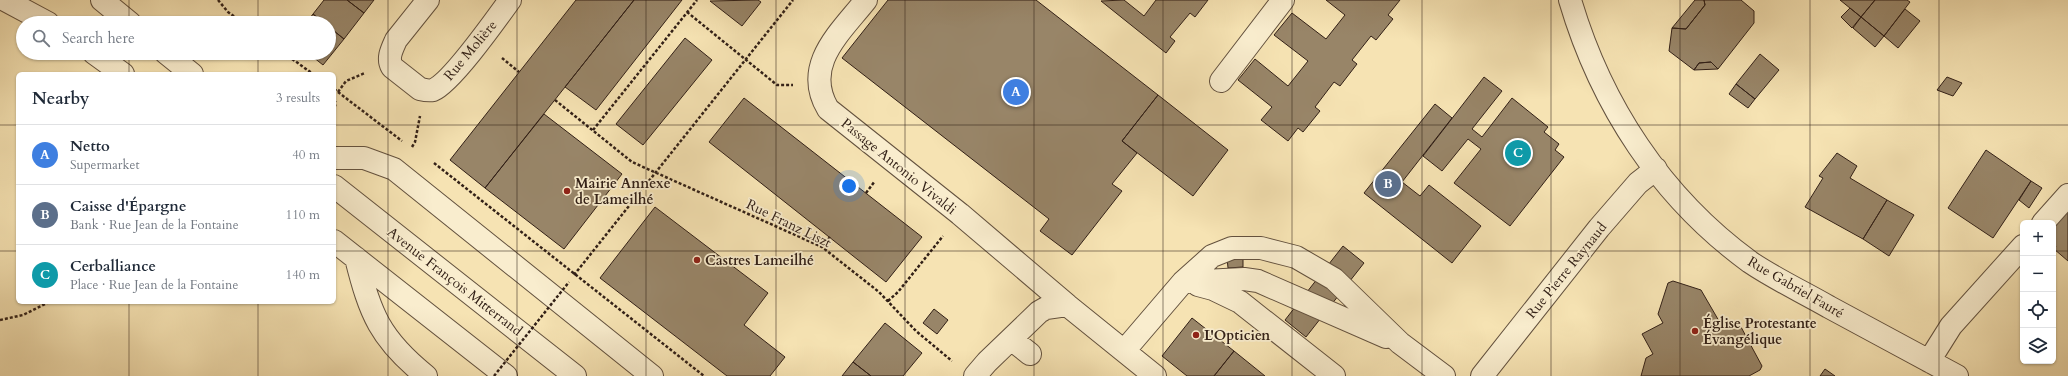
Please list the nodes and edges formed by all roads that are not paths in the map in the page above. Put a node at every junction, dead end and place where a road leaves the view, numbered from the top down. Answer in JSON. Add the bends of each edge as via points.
{"nodes":[{"id":1,"x":5,"y":0,"type":"edge"},
{"id":2,"x":102,"y":0,"type":"edge"},
{"id":3,"x":428,"y":0,"type":"edge"},
{"id":4,"x":510,"y":0,"type":"edge"},
{"id":5,"x":866,"y":0,"type":"edge"},
{"id":6,"x":1283,"y":0,"type":"edge"},
{"id":7,"x":1570,"y":0,"type":"edge"},
{"id":8,"x":35,"y":16,"type":"edge"},
{"id":9,"x":121,"y":16,"type":"edge"},
{"id":10,"x":104,"y":60,"type":"edge"},
{"id":11,"x":175,"y":60,"type":"edge"},
{"id":12,"x":120,"y":72,"type":"edge"},
{"id":13,"x":190,"y":72,"type":"edge"},
{"id":14,"x":1221,"y":81,"type":"dead end"},
{"id":15,"x":336,"y":158,"type":"edge"},
{"id":16,"x":1656,"y":169,"type":"junction"},
{"id":17,"x":336,"y":188,"type":"edge"},
{"id":18,"x":2068,"y":195,"type":"edge"},
{"id":19,"x":2046,"y":220,"type":"edge"},
{"id":20,"x":336,"y":243,"type":"edge"},
{"id":21,"x":2020,"y":249,"type":"edge"},
{"id":22,"x":356,"y":258,"type":"junction"},
{"id":23,"x":1184,"y":282,"type":"junction"},
{"id":24,"x":1067,"y":305,"type":"junction"},
{"id":25,"x":1011,"y":339,"type":"junction"},
{"id":26,"x":1400,"y":343,"type":"junction"},
{"id":27,"x":1124,"y":351,"type":"junction"},
{"id":28,"x":1030,"y":354,"type":"dead end"},
{"id":29,"x":1929,"y":361,"type":"junction"},
{"id":30,"x":426,"y":376,"type":"edge"},
{"id":31,"x":506,"y":376,"type":"edge"},
{"id":32,"x":575,"y":376,"type":"edge"},
{"id":33,"x":652,"y":376,"type":"edge"},
{"id":34,"x":975,"y":376,"type":"edge"},
{"id":35,"x":1155,"y":376,"type":"edge"},
{"id":36,"x":1334,"y":376,"type":"edge"},
{"id":37,"x":1444,"y":376,"type":"edge"},
{"id":38,"x":1482,"y":376,"type":"edge"},
{"id":39,"x":1957,"y":376,"type":"edge"}],
"edges":[{"from":1,"to":8,"type":"street"},
{"from":2,"to":9,"type":"street"},
{"from":3,"to":4,"type":"street","name":"Rue Molière","via":[[396,40],[389,62],[420,89],[425,90],[432,90],[447,79]]},
{"from":5,"to":24,"type":"street","name":"Passage Antonio Vivaldi","via":[[829,47],[819,71],[821,98],[828,109],[960,214]]},
{"from":6,"to":14,"type":"street"},
{"from":7,"to":16,"type":"street","name":"Rue Gabriel Fauré","via":[[1590,60],[1607,95],[1626,129]]},
{"from":10,"to":12,"type":"street"},
{"from":11,"to":13,"type":"street"},
{"from":15,"to":33,"type":"street","via":[[364,158],[394,169]]},
{"from":16,"to":29,"type":"street","name":"Rue Gabriel Fauré","via":[[1705,225],[1752,262],[1776,278]]},
{"from":16,"to":38,"type":"street","name":"Rue Pierre Raynaud","via":[[1638,183],[1599,228]]},
{"from":17,"to":32,"type":"street","name":"Avenue François Mitterrand"},
{"from":18,"to":19,"type":"street"},
{"from":20,"to":22,"type":"street"},
{"from":21,"to":29,"type":"street","via":[[1951,326]]},
{"from":22,"to":30,"type":"street","via":[[373,316],[404,358]]},
{"from":22,"to":31,"type":"street"},
{"from":23,"to":26,"type":"street","via":[[1244,279],[1258,281]]},
{"from":23,"to":26,"type":"street","via":[[1212,256],[1232,248],[1261,248],[1296,257],[1334,279]]},
{"from":23,"to":27,"type":"street"},
{"from":23,"to":36,"type":"street","via":[[1213,289],[1240,302]]},
{"from":24,"to":25,"type":"street","via":[[1046,308],[1039,312]]},
{"from":24,"to":27,"type":"street","name":"Passage Antonio Vivaldi"},
{"from":25,"to":28,"type":"street"},
{"from":25,"to":34,"type":"street"},
{"from":26,"to":37,"type":"street"},
{"from":27,"to":35,"type":"street","name":"Passage Antonio Vivaldi"},
{"from":29,"to":39,"type":"street","name":"Rue Gabriel Fauré"}]}
